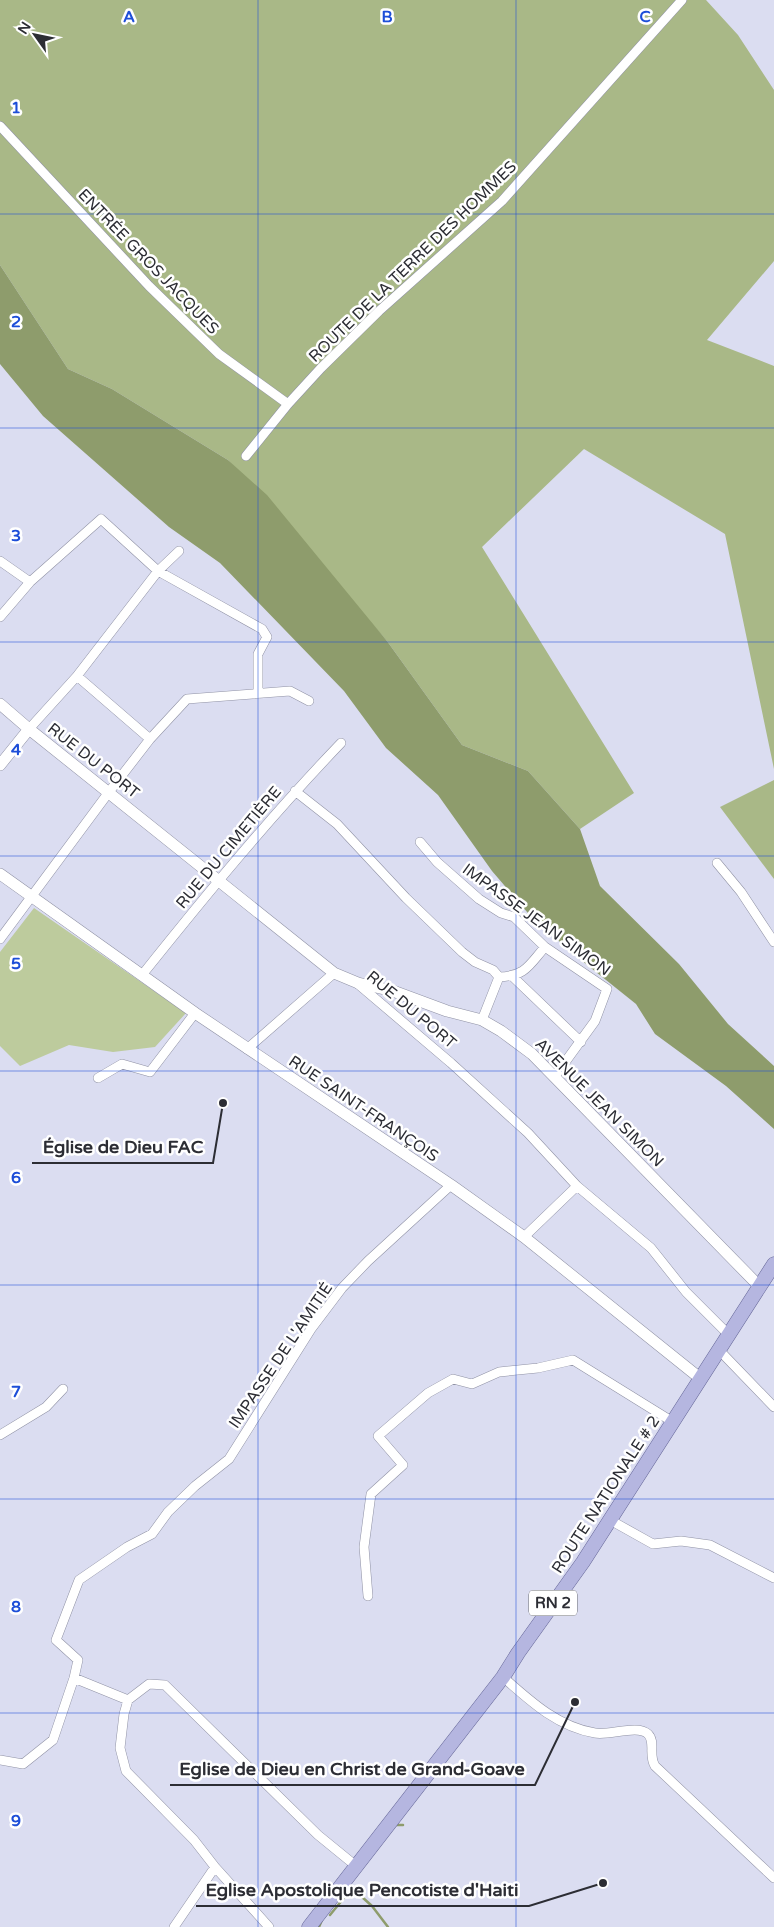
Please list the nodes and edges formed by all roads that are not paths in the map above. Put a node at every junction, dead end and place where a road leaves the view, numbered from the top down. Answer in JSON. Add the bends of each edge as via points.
{"nodes":[{"id":1,"x":682,"y":0,"type":"edge"},
{"id":2,"x":0,"y":126,"type":"edge"},
{"id":3,"x":288,"y":404,"type":"junction"},
{"id":4,"x":246,"y":456,"type":"dead end"},
{"id":5,"x":179,"y":550,"type":"dead end"},
{"id":6,"x":0,"y":561,"type":"edge"},
{"id":7,"x":158,"y":571,"type":"junction"},
{"id":8,"x":30,"y":582,"type":"junction"},
{"id":9,"x":0,"y":617,"type":"edge"},
{"id":10,"x":77,"y":676,"type":"junction"},
{"id":11,"x":258,"y":694,"type":"junction"},
{"id":12,"x":309,"y":701,"type":"dead end"},
{"id":13,"x":0,"y":704,"type":"edge"},
{"id":14,"x":29,"y":729,"type":"junction"},
{"id":15,"x":150,"y":739,"type":"junction"},
{"id":16,"x":341,"y":742,"type":"dead end"},
{"id":17,"x":0,"y":765,"type":"edge"},
{"id":18,"x":295,"y":791,"type":"junction"},
{"id":19,"x":109,"y":792,"type":"junction"},
{"id":20,"x":420,"y":842,"type":"dead end"},
{"id":21,"x":717,"y":863,"type":"dead end"},
{"id":22,"x":0,"y":874,"type":"edge"},
{"id":23,"x":219,"y":880,"type":"junction"},
{"id":24,"x":30,"y":896,"type":"junction"},
{"id":25,"x":0,"y":940,"type":"edge"},
{"id":26,"x":774,"y":942,"type":"edge"},
{"id":27,"x":545,"y":947,"type":"junction"},
{"id":28,"x":334,"y":973,"type":"junction"},
{"id":29,"x":142,"y":975,"type":"junction"},
{"id":30,"x":512,"y":976,"type":"junction"},
{"id":31,"x":499,"y":977,"type":"junction"},
{"id":32,"x":358,"y":983,"type":"junction"},
{"id":33,"x":195,"y":1013,"type":"junction"},
{"id":34,"x":482,"y":1020,"type":"junction"},
{"id":35,"x":581,"y":1042,"type":"junction"},
{"id":36,"x":247,"y":1049,"type":"junction"},
{"id":37,"x":555,"y":1076,"type":"junction"},
{"id":38,"x":98,"y":1078,"type":"dead end"},
{"id":39,"x":451,"y":1185,"type":"junction"},
{"id":40,"x":577,"y":1186,"type":"junction"},
{"id":41,"x":524,"y":1238,"type":"junction"},
{"id":42,"x":774,"y":1264,"type":"edge"},
{"id":43,"x":759,"y":1286,"type":"junction"},
{"id":44,"x":729,"y":1335,"type":"junction"},
{"id":45,"x":719,"y":1350,"type":"junction"},
{"id":46,"x":701,"y":1379,"type":"junction"},
{"id":47,"x":63,"y":1388,"type":"dead end"},
{"id":48,"x":774,"y":1407,"type":"edge"},
{"id":49,"x":673,"y":1422,"type":"junction"},
{"id":50,"x":0,"y":1434,"type":"edge"},
{"id":51,"x":610,"y":1520,"type":"junction"},
{"id":52,"x":774,"y":1578,"type":"edge"},
{"id":53,"x":368,"y":1596,"type":"dead end"},
{"id":54,"x":74,"y":1678,"type":"junction"},
{"id":55,"x":503,"y":1678,"type":"junction"},
{"id":56,"x":128,"y":1700,"type":"junction"},
{"id":57,"x":0,"y":1760,"type":"edge"},
{"id":58,"x":356,"y":1866,"type":"junction"},
{"id":59,"x":215,"y":1867,"type":"junction"},
{"id":60,"x":774,"y":1878,"type":"edge"},
{"id":61,"x":174,"y":1927,"type":"edge"},
{"id":62,"x":269,"y":1927,"type":"edge"},
{"id":63,"x":310,"y":1927,"type":"edge"}],
"edges":[{"from":1,"to":3,"type":"street","name":"ROUTE DE LA TERRE DES HOMMES","via":[[502,201],[379,311]]},
{"from":2,"to":3,"type":"street","name":"ENTRÉE GROS JACQUES","via":[[156,293],[219,354]]},
{"from":3,"to":4,"type":"street","name":"ROUTE DE LA TERRE DES HOMMES"},
{"from":5,"to":7,"type":"street"},
{"from":6,"to":8,"type":"street"},
{"from":7,"to":8,"type":"street","via":[[101,519]]},
{"from":7,"to":10,"type":"street"},
{"from":7,"to":11,"type":"street","via":[[262,630],[267,636],[258,654]]},
{"from":8,"to":9,"type":"street"},
{"from":10,"to":14,"type":"street"},
{"from":10,"to":15,"type":"street"},
{"from":11,"to":12,"type":"street","via":[[290,692]]},
{"from":11,"to":15,"type":"street","via":[[187,699]]},
{"from":13,"to":14,"type":"street","name":"RUE DU PORT"},
{"from":14,"to":17,"type":"street"},
{"from":14,"to":19,"type":"street","name":"RUE DU PORT"},
{"from":15,"to":19,"type":"street"},
{"from":16,"to":18,"type":"street","name":"RUE DU CIMETIÈRE"},
{"from":18,"to":23,"type":"street","name":"RUE DU CIMETIÈRE"},
{"from":18,"to":31,"type":"street","via":[[337,824],[412,905],[462,952]]},
{"from":19,"to":23,"type":"street","name":"RUE DU PORT"},
{"from":19,"to":24,"type":"street"},
{"from":20,"to":27,"type":"street","name":"IMPASSE JEAN SIMON","via":[[437,862],[479,899],[514,917]]},
{"from":21,"to":26,"type":"street"},
{"from":22,"to":24,"type":"street","name":"RUE SAINT-FRANÇOIS"},
{"from":23,"to":28,"type":"street","name":"RUE DU PORT"},
{"from":23,"to":29,"type":"street","name":"RUE DU CIMETIÈRE"},
{"from":24,"to":25,"type":"street"},
{"from":24,"to":29,"type":"street","name":"RUE SAINT-FRANÇOIS"},
{"from":27,"to":30,"type":"street","via":[[523,972]]},
{"from":27,"to":35,"type":"street","name":"IMPASSE JEAN SIMON","via":[[607,989],[595,1021]]},
{"from":28,"to":32,"type":"street","name":"RUE DU PORT"},
{"from":28,"to":36,"type":"street"},
{"from":29,"to":33,"type":"street","name":"RUE SAINT-FRANÇOIS"},
{"from":30,"to":31,"type":"street"},
{"from":30,"to":35,"type":"street"},
{"from":31,"to":34,"type":"street"},
{"from":32,"to":34,"type":"street","name":"AVENUE JEAN SIMON"},
{"from":32,"to":40,"type":"street","name":"RUE DU PORT","via":[[521,1127]]},
{"from":33,"to":36,"type":"street","name":"RUE SAINT-FRANÇOIS"},
{"from":33,"to":38,"type":"street","via":[[150,1072],[122,1064]]},
{"from":34,"to":37,"type":"street","name":"AVENUE JEAN SIMON","via":[[532,1054]]},
{"from":35,"to":37,"type":"street","name":"IMPASSE JEAN SIMON"},
{"from":36,"to":39,"type":"street","name":"RUE SAINT-FRANÇOIS"},
{"from":37,"to":43,"type":"street","name":"AVENUE JEAN SIMON"},
{"from":39,"to":41,"type":"street","name":"RUE SAINT-FRANÇOIS"},
{"from":39,"to":54,"type":"street","name":"IMPASSE DE L'AMITIÉ","via":[[342,1288],[307,1336],[229,1459],[168,1512],[152,1534],[79,1580],[56,1640],[78,1660]]},
{"from":40,"to":41,"type":"street"},
{"from":40,"to":44,"type":"street","name":"RUE DU PORT","via":[[652,1248],[686,1292]]},
{"from":41,"to":46,"type":"street","name":"RUE SAINT-FRANÇOIS"},
{"from":42,"to":43,"type":"main road","name":"ROUTE NATIONALE # 2","number":"RN 2"},
{"from":43,"to":44,"type":"main road","name":"ROUTE NATIONALE # 2","number":"RN 2"},
{"from":44,"to":45,"type":"main road","name":"ROUTE NATIONALE # 2","number":"RN 2"},
{"from":45,"to":46,"type":"main road","name":"ROUTE NATIONALE # 2","number":"RN 2"},
{"from":45,"to":48,"type":"street"},
{"from":46,"to":49,"type":"main road","name":"ROUTE NATIONALE # 2","number":"RN 2"},
{"from":47,"to":50,"type":"street","via":[[46,1407]]},
{"from":49,"to":51,"type":"main road","name":"ROUTE NATIONALE # 2","number":"RN 2"},
{"from":49,"to":53,"type":"street","via":[[573,1360],[499,1372],[472,1384],[453,1379],[428,1393],[378,1436],[403,1465],[371,1494],[364,1547]]},
{"from":51,"to":52,"type":"street","via":[[653,1544],[681,1541],[710,1545]]},
{"from":51,"to":55,"type":"main road","name":"ROUTE NATIONALE # 2","number":"RN 2"},
{"from":54,"to":56,"type":"street"},
{"from":54,"to":57,"type":"street","via":[[53,1740],[23,1764]]},
{"from":55,"to":58,"type":"main road","name":"ROUTE NATIONALE # 2","number":"RN 2"},
{"from":55,"to":60,"type":"street","via":[[540,1710],[577,1728],[596,1734],[639,1729],[647,1733],[652,1740],[651,1757],[655,1766]]},
{"from":56,"to":58,"type":"street","via":[[149,1684],[165,1685],[318,1835]]},
{"from":56,"to":59,"type":"street","via":[[120,1748],[126,1771],[194,1840]]},
{"from":58,"to":63,"type":"main road","name":"ROUTE NATIONALE # 2","number":"RN 2"},
{"from":59,"to":61,"type":"street"},
{"from":59,"to":62,"type":"street"}]}
